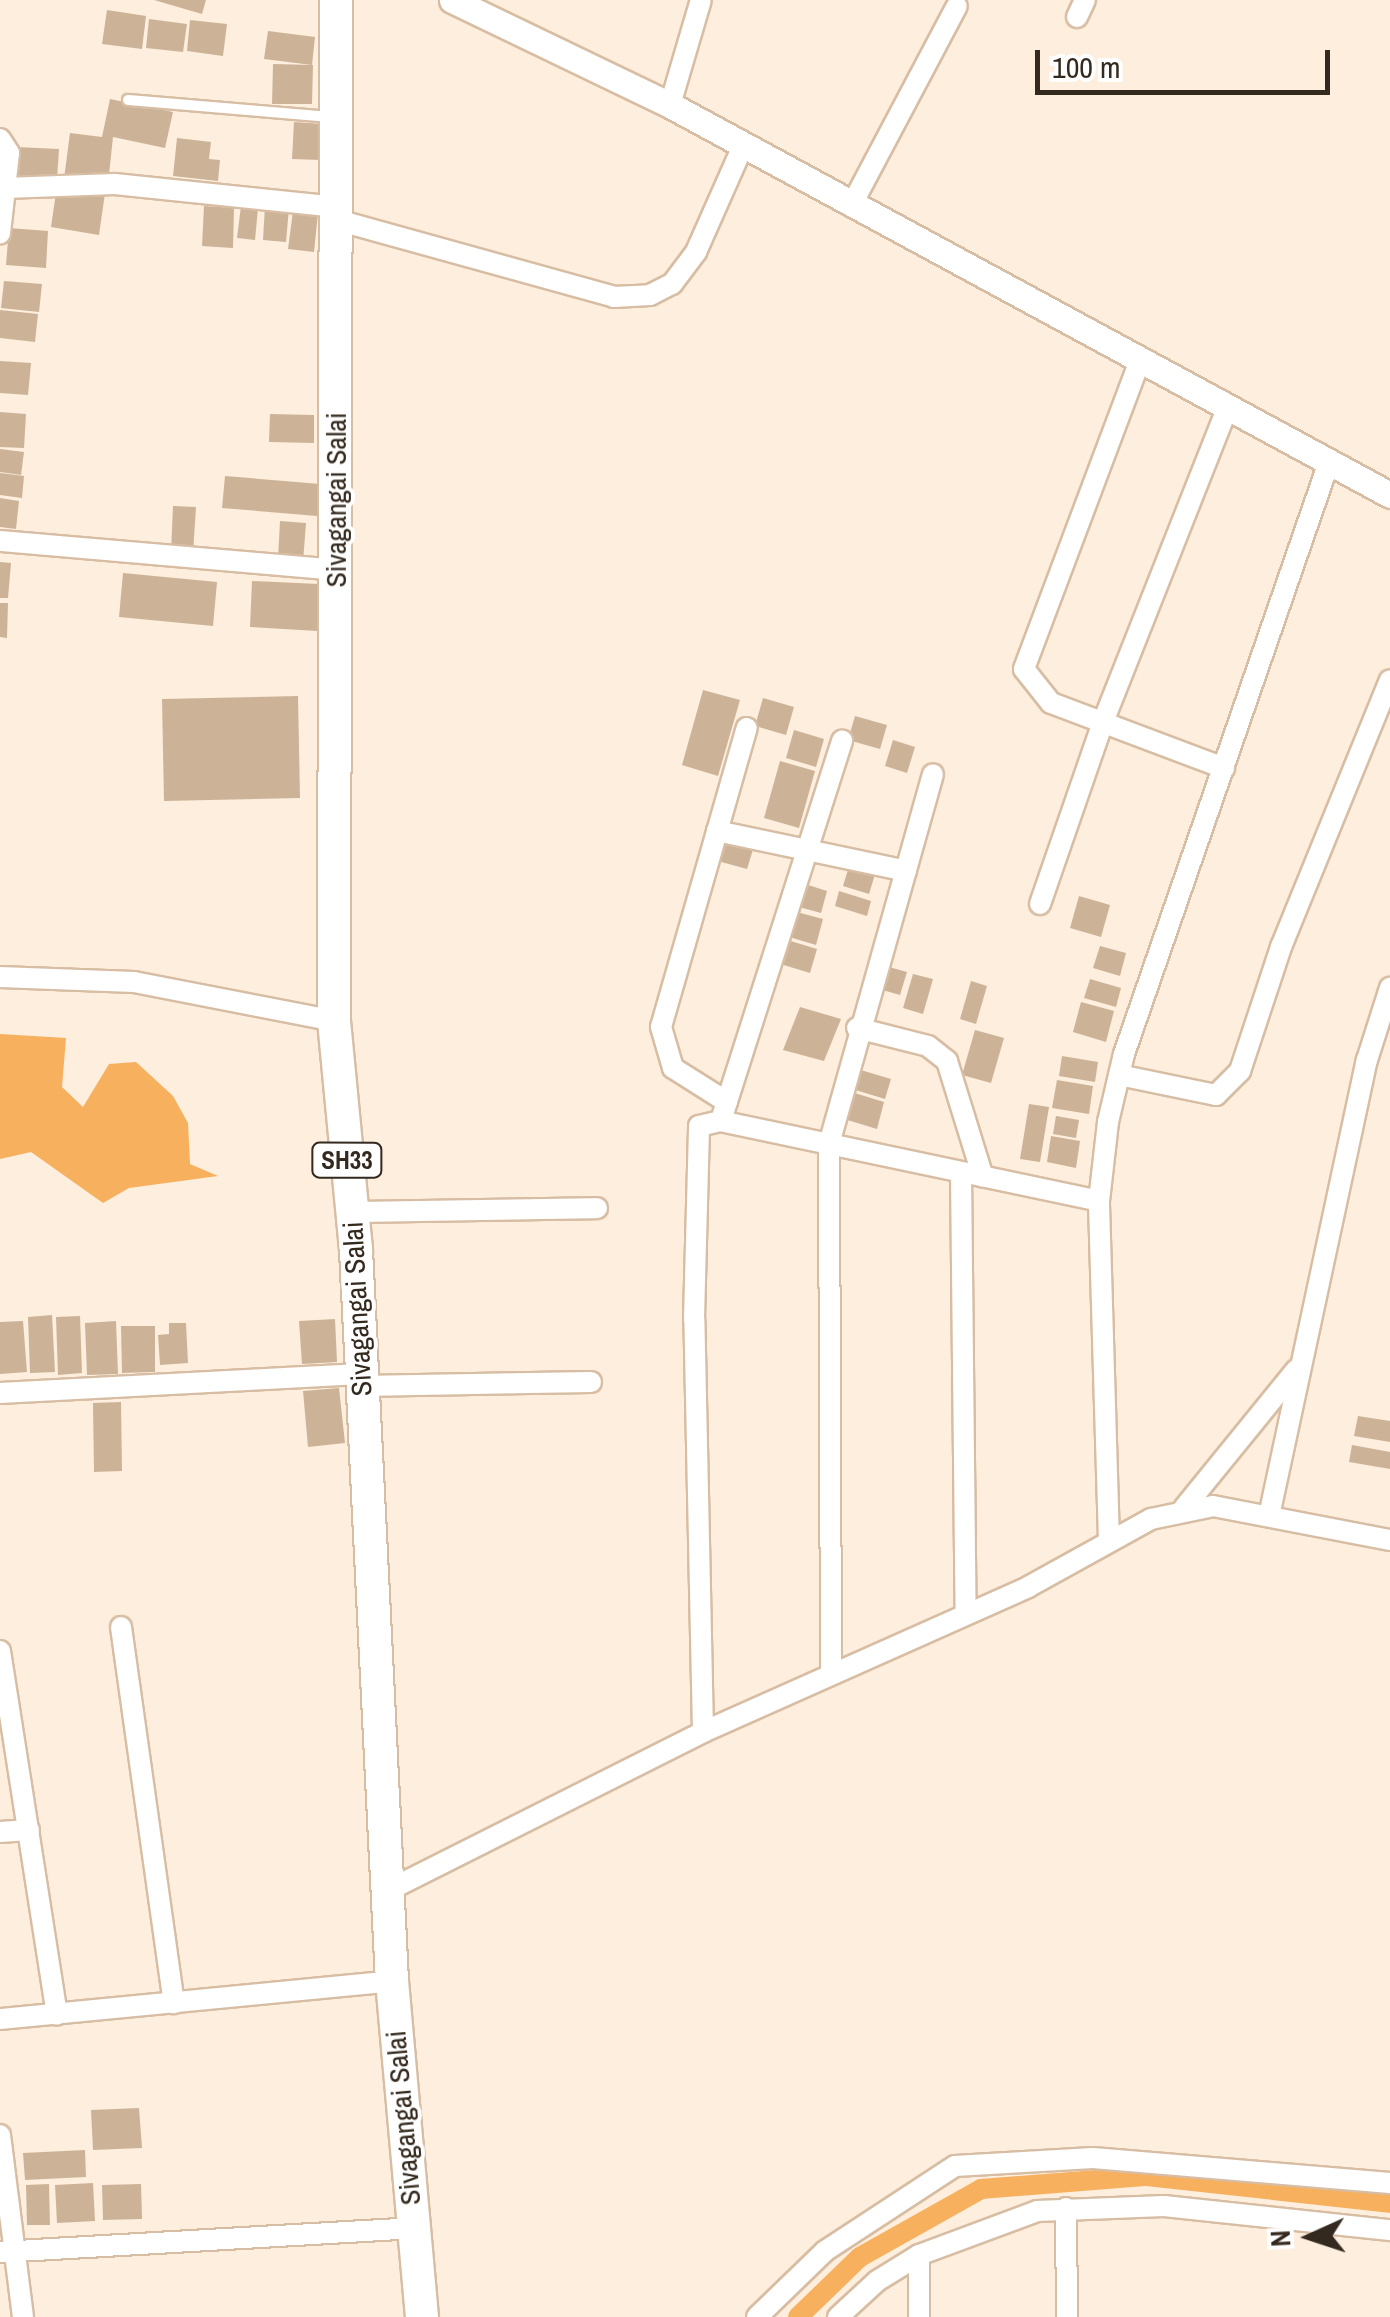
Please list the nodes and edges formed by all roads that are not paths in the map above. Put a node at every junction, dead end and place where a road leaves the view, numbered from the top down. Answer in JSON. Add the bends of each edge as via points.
{"nodes":[{"id":1,"x":336,"y":0,"type":"edge"},
{"id":2,"x":452,"y":0,"type":"edge"},
{"id":3,"x":701,"y":0,"type":"edge"},
{"id":4,"x":957,"y":6,"type":"dead end"},
{"id":5,"x":489,"y":8,"type":"edge"},
{"id":6,"x":128,"y":100,"type":"dead end"},
{"id":7,"x":670,"y":105,"type":"junction"},
{"id":8,"x":339,"y":118,"type":"junction"},
{"id":9,"x":0,"y":139,"type":"edge"},
{"id":10,"x":744,"y":146,"type":"junction"},
{"id":11,"x":4,"y":188,"type":"junction"},
{"id":12,"x":851,"y":206,"type":"junction"},
{"id":13,"x":337,"y":213,"type":"junction"},
{"id":14,"x":0,"y":232,"type":"edge"},
{"id":15,"x":1140,"y":362,"type":"junction"},
{"id":16,"x":1228,"y":409,"type":"junction"},
{"id":17,"x":1329,"y":462,"type":"junction"},
{"id":18,"x":1390,"y":495,"type":"edge"},
{"id":19,"x":0,"y":540,"type":"edge"},
{"id":20,"x":336,"y":570,"type":"junction"},
{"id":21,"x":1390,"y":680,"type":"edge"},
{"id":22,"x":1103,"y":722,"type":"junction"},
{"id":23,"x":747,"y":728,"type":"dead end"},
{"id":24,"x":842,"y":740,"type":"dead end"},
{"id":25,"x":1224,"y":768,"type":"junction"},
{"id":26,"x":933,"y":774,"type":"dead end"},
{"id":27,"x":717,"y":831,"type":"junction"},
{"id":28,"x":811,"y":852,"type":"junction"},
{"id":29,"x":906,"y":871,"type":"junction"},
{"id":30,"x":1040,"y":904,"type":"dead end"},
{"id":31,"x":0,"y":976,"type":"edge"},
{"id":32,"x":1390,"y":988,"type":"edge"},
{"id":33,"x":334,"y":1021,"type":"junction"},
{"id":34,"x":857,"y":1028,"type":"junction"},
{"id":35,"x":1119,"y":1075,"type":"junction"},
{"id":36,"x":724,"y":1111,"type":"junction"},
{"id":37,"x":829,"y":1144,"type":"junction"},
{"id":38,"x":961,"y":1172,"type":"junction"},
{"id":39,"x":984,"y":1177,"type":"junction"},
{"id":40,"x":1099,"y":1201,"type":"junction"},
{"id":41,"x":598,"y":1208,"type":"dead end"},
{"id":42,"x":352,"y":1212,"type":"junction"},
{"id":43,"x":1302,"y":1362,"type":"junction"},
{"id":44,"x":361,"y":1380,"type":"junction"},
{"id":45,"x":591,"y":1382,"type":"dead end"},
{"id":46,"x":0,"y":1393,"type":"edge"},
{"id":47,"x":1184,"y":1508,"type":"junction"},
{"id":48,"x":1269,"y":1516,"type":"junction"},
{"id":49,"x":1390,"y":1540,"type":"edge"},
{"id":50,"x":1109,"y":1542,"type":"junction"},
{"id":51,"x":966,"y":1614,"type":"junction"},
{"id":52,"x":121,"y":1626,"type":"dead end"},
{"id":53,"x":0,"y":1651,"type":"edge"},
{"id":54,"x":831,"y":1674,"type":"junction"},
{"id":55,"x":702,"y":1732,"type":"junction"},
{"id":56,"x":29,"y":1830,"type":"junction"},
{"id":57,"x":0,"y":1832,"type":"edge"},
{"id":58,"x":387,"y":1891,"type":"junction"},
{"id":59,"x":392,"y":1981,"type":"junction"},
{"id":60,"x":174,"y":2003,"type":"junction"},
{"id":61,"x":57,"y":2015,"type":"junction"},
{"id":62,"x":0,"y":2020,"type":"edge"},
{"id":63,"x":0,"y":2135,"type":"edge"},
{"id":64,"x":1390,"y":2183,"type":"edge"},
{"id":65,"x":1066,"y":2208,"type":"junction"},
{"id":66,"x":413,"y":2228,"type":"junction"},
{"id":67,"x":1390,"y":2230,"type":"edge"},
{"id":68,"x":7,"y":2252,"type":"edge"},
{"id":69,"x":918,"y":2255,"type":"junction"},
{"id":70,"x":862,"y":2294,"type":"junction"},
{"id":71,"x":23,"y":2317,"type":"edge"},
{"id":72,"x":422,"y":2317,"type":"edge"},
{"id":73,"x":757,"y":2317,"type":"edge"},
{"id":74,"x":838,"y":2317,"type":"edge"},
{"id":75,"x":864,"y":2317,"type":"edge"},
{"id":76,"x":919,"y":2317,"type":"edge"},
{"id":77,"x":1067,"y":2317,"type":"edge"}],
"edges":[{"from":1,"to":8,"type":"main road","name":"Sivagangai Salai","number":"SH33"},
{"from":2,"to":5,"type":"street"},
{"from":3,"to":7,"type":"street"},
{"from":4,"to":12,"type":"street"},
{"from":5,"to":7,"type":"street"},
{"from":6,"to":8,"type":"lane"},
{"from":7,"to":10,"type":"street"},
{"from":8,"to":13,"type":"main road","name":"Sivagangai Salai","number":"SH33"},
{"from":9,"to":11,"type":"street","via":[[9,153]]},
{"from":10,"to":12,"type":"street"},
{"from":10,"to":13,"type":"street","via":[[696,252],[672,284],[650,295],[614,297]]},
{"from":11,"to":13,"type":"street","via":[[115,184]]},
{"from":11,"to":14,"type":"street"},
{"from":12,"to":15,"type":"street"},
{"from":13,"to":20,"type":"main road","name":"Sivagangai Salai","number":"SH33"},
{"from":15,"to":16,"type":"street"},
{"from":15,"to":22,"type":"street","via":[[1024,670],[1051,703]]},
{"from":16,"to":17,"type":"street"},
{"from":16,"to":22,"type":"street"},
{"from":17,"to":18,"type":"street"},
{"from":17,"to":25,"type":"street"},
{"from":19,"to":20,"type":"street"},
{"from":20,"to":33,"type":"main road","name":"Sivagangai Salai","number":"SH33"},
{"from":21,"to":35,"type":"street","via":[[1234,1081],[1227,1090],[1203,1095]]},
{"from":22,"to":25,"type":"street"},
{"from":22,"to":30,"type":"street"},
{"from":23,"to":27,"type":"street"},
{"from":24,"to":28,"type":"street"},
{"from":25,"to":35,"type":"street"},
{"from":26,"to":29,"type":"street"},
{"from":27,"to":28,"type":"street"},
{"from":27,"to":36,"type":"street","via":[[661,1026],[673,1068]]},
{"from":28,"to":29,"type":"street"},
{"from":28,"to":36,"type":"street"},
{"from":29,"to":34,"type":"street"},
{"from":31,"to":33,"type":"street","via":[[134,982]]},
{"from":32,"to":43,"type":"street","via":[[1367,1060]]},
{"from":33,"to":42,"type":"main road","name":"Sivagangai Salai","number":"SH33"},
{"from":34,"to":37,"type":"street"},
{"from":34,"to":39,"type":"street","via":[[928,1046],[947,1061]]},
{"from":35,"to":40,"type":"street"},
{"from":36,"to":37,"type":"street"},
{"from":36,"to":55,"type":"street","via":[[699,1126],[694,1140]]},
{"from":37,"to":38,"type":"street"},
{"from":37,"to":54,"type":"street"},
{"from":38,"to":39,"type":"street"},
{"from":38,"to":51,"type":"street"},
{"from":39,"to":40,"type":"street"},
{"from":40,"to":50,"type":"street"},
{"from":41,"to":42,"type":"street"},
{"from":42,"to":44,"type":"main road","name":"Sivagangai Salai","number":"SH33"},
{"from":43,"to":47,"type":"street"},
{"from":43,"to":48,"type":"street"},
{"from":44,"to":45,"type":"street"},
{"from":44,"to":46,"type":"street"},
{"from":44,"to":58,"type":"main road","name":"Sivagangai Salai","number":"SH33"},
{"from":47,"to":48,"type":"street"},
{"from":47,"to":50,"type":"street"},
{"from":48,"to":49,"type":"street"},
{"from":50,"to":51,"type":"street"},
{"from":51,"to":54,"type":"street"},
{"from":52,"to":60,"type":"street"},
{"from":53,"to":56,"type":"street"},
{"from":54,"to":55,"type":"street"},
{"from":55,"to":58,"type":"street"},
{"from":56,"to":57,"type":"street"},
{"from":56,"to":61,"type":"street"},
{"from":58,"to":59,"type":"main road","name":"Sivagangai Salai","number":"SH33"},
{"from":59,"to":60,"type":"street"},
{"from":59,"to":66,"type":"main road","name":"Sivagangai Salai","number":"SH33"},
{"from":60,"to":61,"type":"street"},
{"from":61,"to":62,"type":"street"},
{"from":63,"to":68,"type":"street"},
{"from":64,"to":73,"type":"street","via":[[1093,2158],[955,2166],[825,2251]]},
{"from":65,"to":67,"type":"street","via":[[1164,2206]]},
{"from":65,"to":69,"type":"street","via":[[1037,2211]]},
{"from":65,"to":77,"type":"street"},
{"from":66,"to":68,"type":"street"},
{"from":66,"to":72,"type":"main road","name":"Sivagangai Salai","number":"SH33"},
{"from":68,"to":71,"type":"street"},
{"from":69,"to":70,"type":"street"},
{"from":69,"to":76,"type":"street"},
{"from":70,"to":74,"type":"street"},
{"from":70,"to":75,"type":"street"}]}
